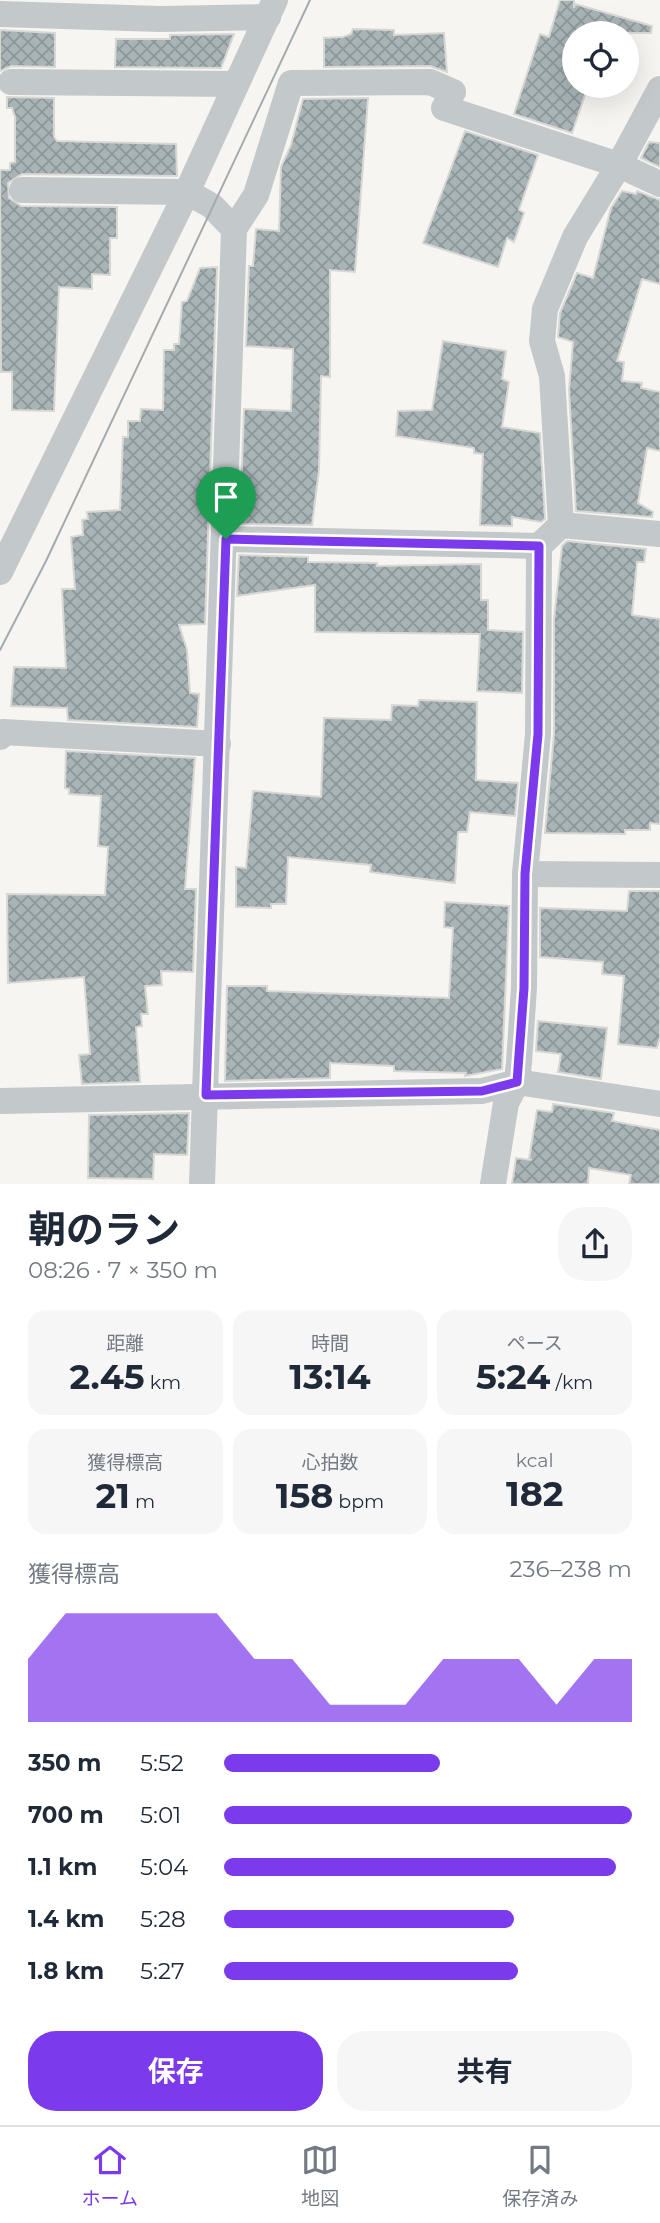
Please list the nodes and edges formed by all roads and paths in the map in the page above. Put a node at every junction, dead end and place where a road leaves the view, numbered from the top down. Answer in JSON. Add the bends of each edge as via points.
{"nodes":[{"id":1,"x":272,"y":8,"type":"edge"},
{"id":2,"x":160,"y":9,"type":"edge"},
{"id":3,"x":0,"y":14,"type":"edge"},
{"id":4,"x":11,"y":82,"type":"dead end"},
{"id":5,"x":236,"y":84,"type":"junction"},
{"id":6,"x":660,"y":89,"type":"edge"},
{"id":7,"x":619,"y":165,"type":"junction"},
{"id":8,"x":660,"y":184,"type":"edge"},
{"id":9,"x":22,"y":190,"type":"dead end"},
{"id":10,"x":187,"y":192,"type":"junction"},
{"id":11,"x":234,"y":229,"type":"junction"},
{"id":12,"x":561,"y":524,"type":"junction"},
{"id":13,"x":660,"y":534,"type":"edge"},
{"id":14,"x":226,"y":539,"type":"junction"},
{"id":15,"x":539,"y":546,"type":"junction"},
{"id":16,"x":0,"y":572,"type":"edge"},
{"id":17,"x":0,"y":737,"type":"edge"},
{"id":18,"x":218,"y":744,"type":"junction"},
{"id":19,"x":525,"y":874,"type":"junction"},
{"id":20,"x":660,"y":876,"type":"edge"},
{"id":21,"x":517,"y":1082,"type":"junction"},
{"id":22,"x":206,"y":1095,"type":"junction"},
{"id":23,"x":0,"y":1101,"type":"edge"},
{"id":24,"x":660,"y":1104,"type":"edge"},
{"id":25,"x":202,"y":1184,"type":"edge"},
{"id":26,"x":493,"y":1184,"type":"edge"}],
"edges":[{"from":1,"to":2,"type":"street"},
{"from":1,"to":5,"type":"street"},
{"from":2,"to":3,"type":"street"},
{"from":4,"to":5,"type":"street"},
{"from":5,"to":10,"type":"street"},
{"from":6,"to":7,"type":"street"},
{"from":7,"to":8,"type":"street"},
{"from":7,"to":11,"type":"street","via":[[444,108],[453,92],[430,82],[291,83],[256,195]]},
{"from":7,"to":12,"type":"street","via":[[575,237],[545,309],[542,341],[552,376]]},
{"from":9,"to":10,"type":"street"},
{"from":10,"to":11,"type":"street","via":[[212,206]]},
{"from":10,"to":16,"type":"street"},
{"from":11,"to":14,"type":"street"},
{"from":12,"to":13,"type":"street"},
{"from":12,"to":15,"type":"street"},
{"from":14,"to":15,"type":"street"},
{"from":14,"to":18,"type":"street"},
{"from":15,"to":19,"type":"street","via":[[538,734]]},
{"from":17,"to":18,"type":"street","via":[[3,732]]},
{"from":18,"to":22,"type":"street"},
{"from":19,"to":20,"type":"street"},
{"from":19,"to":21,"type":"street"},
{"from":21,"to":22,"type":"street","via":[[482,1091]]},
{"from":21,"to":24,"type":"street"},
{"from":21,"to":26,"type":"street","via":[[506,1103]]},
{"from":22,"to":23,"type":"street"},
{"from":22,"to":25,"type":"street"}]}
